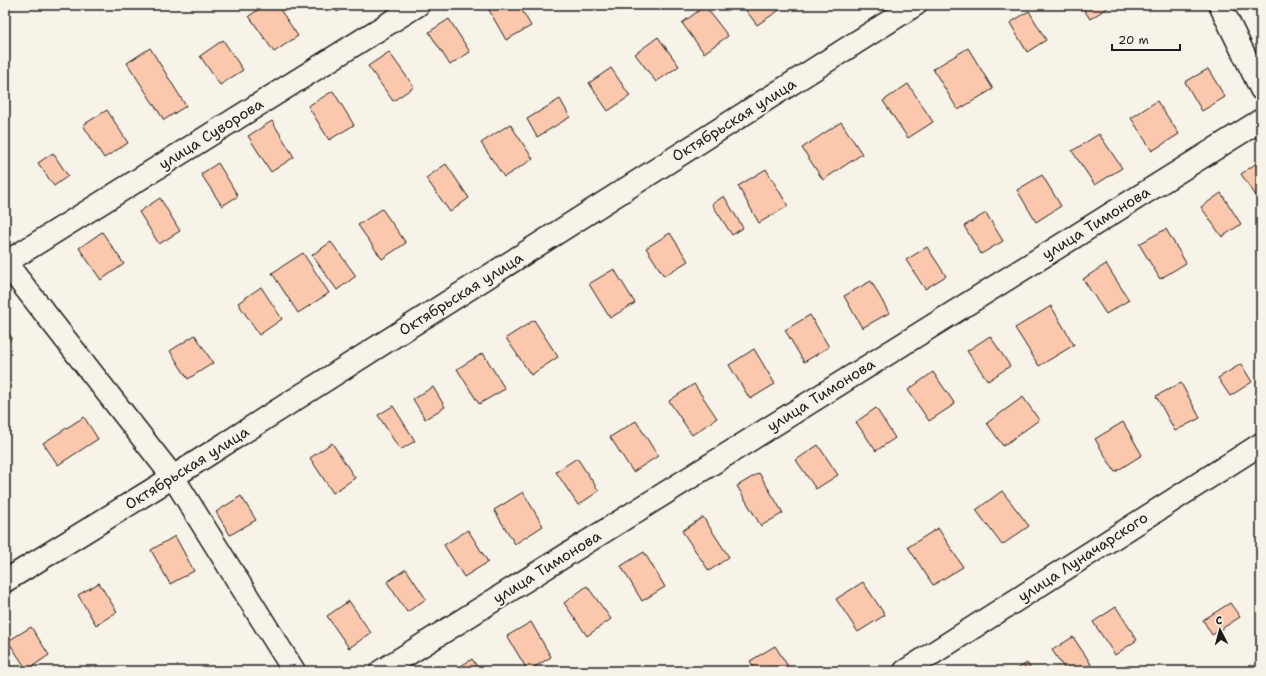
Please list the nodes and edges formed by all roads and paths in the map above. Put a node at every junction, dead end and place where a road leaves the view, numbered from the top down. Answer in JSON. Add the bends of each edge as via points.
{"nodes":[{"id":1,"x":418,"y":5,"type":"edge"},
{"id":2,"x":915,"y":5,"type":"edge"},
{"id":3,"x":1220,"y":5,"type":"edge"},
{"id":4,"x":1261,"y":89,"type":"edge"},
{"id":5,"x":1261,"y":120,"type":"edge"},
{"id":6,"x":5,"y":263,"type":"edge"},
{"id":7,"x":1261,"y":444,"type":"edge"},
{"id":8,"x":173,"y":477,"type":"junction"},
{"id":9,"x":5,"y":581,"type":"edge"},
{"id":10,"x":294,"y":671,"type":"edge"},
{"id":11,"x":381,"y":671,"type":"edge"},
{"id":12,"x":905,"y":671,"type":"edge"}],
"edges":[{"from":1,"to":6,"type":"street","name":"улица Суворова"},
{"from":2,"to":8,"type":"street","name":"Октябрьская улица"},
{"from":3,"to":4,"type":"street"},
{"from":5,"to":11,"type":"street","name":"улица Тимонова"},
{"from":6,"to":8,"type":"street"},
{"from":7,"to":12,"type":"street","name":"улица Луначарского"},
{"from":8,"to":9,"type":"street","name":"Октябрьская улица"},
{"from":8,"to":10,"type":"street"}]}
